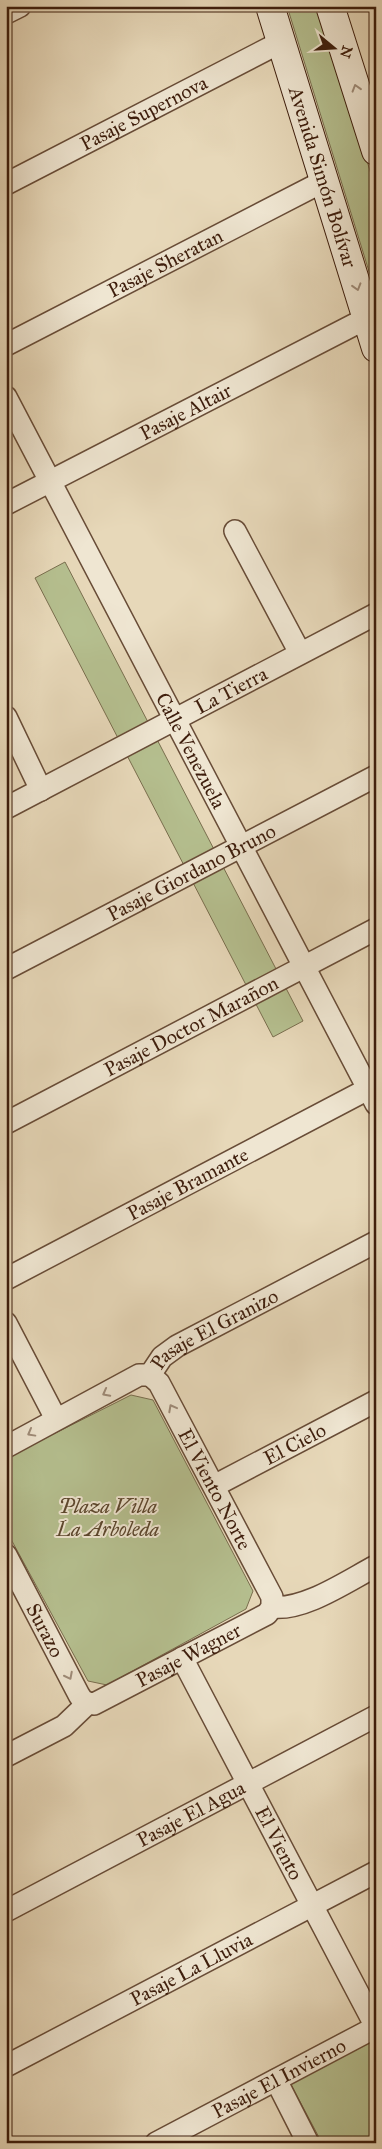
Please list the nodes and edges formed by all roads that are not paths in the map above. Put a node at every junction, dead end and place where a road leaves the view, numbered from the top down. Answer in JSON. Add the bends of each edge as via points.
{"nodes":[{"id":1,"x":20,"y":6,"type":"edge"},
{"id":2,"x":270,"y":6,"type":"edge"},
{"id":3,"x":330,"y":6,"type":"edge"},
{"id":4,"x":6,"y":13,"type":"edge"},
{"id":5,"x":281,"y":42,"type":"junction"},
{"id":6,"x":376,"y":151,"type":"edge"},
{"id":7,"x":324,"y":181,"type":"junction"},
{"id":8,"x":6,"y":184,"type":"edge"},
{"id":9,"x":366,"y":318,"type":"junction"},
{"id":10,"x":6,"y":345,"type":"edge"},
{"id":11,"x":376,"y":348,"type":"edge"},
{"id":12,"x":6,"y":398,"type":"edge"},
{"id":13,"x":50,"y":481,"type":"junction"},
{"id":14,"x":6,"y":504,"type":"edge"},
{"id":15,"x":235,"y":531,"type":"dead end"},
{"id":16,"x":376,"y":614,"type":"edge"},
{"id":17,"x":300,"y":654,"type":"junction"},
{"id":18,"x":6,"y":717,"type":"edge"},
{"id":19,"x":174,"y":720,"type":"junction"},
{"id":20,"x":376,"y":776,"type":"edge"},
{"id":21,"x":41,"y":790,"type":"junction"},
{"id":22,"x":6,"y":808,"type":"edge"},
{"id":23,"x":240,"y":846,"type":"junction"},
{"id":24,"x":376,"y":929,"type":"edge"},
{"id":25,"x":304,"y":967,"type":"junction"},
{"id":26,"x":6,"y":969,"type":"edge"},
{"id":27,"x":372,"y":1096,"type":"edge"},
{"id":28,"x":6,"y":1123,"type":"edge"},
{"id":29,"x":376,"y":1242,"type":"edge"},
{"id":30,"x":6,"y":1279,"type":"edge"},
{"id":31,"x":6,"y":1323,"type":"edge"},
{"id":32,"x":150,"y":1375,"type":"junction"},
{"id":33,"x":376,"y":1401,"type":"edge"},
{"id":34,"x":56,"y":1419,"type":"junction"},
{"id":35,"x":6,"y":1447,"type":"edge"},
{"id":36,"x":214,"y":1486,"type":"junction"},
{"id":37,"x":6,"y":1555,"type":"edge"},
{"id":38,"x":376,"y":1566,"type":"edge"},
{"id":39,"x":14,"y":1590,"type":"edge"},
{"id":40,"x":272,"y":1606,"type":"junction"},
{"id":41,"x":182,"y":1658,"type":"junction"},
{"id":42,"x":88,"y":1703,"type":"junction"},
{"id":43,"x":376,"y":1716,"type":"edge"},
{"id":44,"x":6,"y":1756,"type":"edge"},
{"id":45,"x":248,"y":1783,"type":"junction"},
{"id":46,"x":376,"y":1872,"type":"edge"},
{"id":47,"x":312,"y":1905,"type":"junction"},
{"id":48,"x":6,"y":1911,"type":"edge"},
{"id":49,"x":376,"y":2027,"type":"edge"},
{"id":50,"x":6,"y":2066,"type":"edge"},
{"id":51,"x":276,"y":2080,"type":"junction"},
{"id":52,"x":156,"y":2143,"type":"edge"},
{"id":53,"x":308,"y":2143,"type":"edge"}],
"edges":[{"from":1,"to":4,"type":"street"},
{"from":2,"to":5,"type":"main road","name":"Avenida Simón Bolívar"},
{"from":6,"to":3,"type":"main road","one_way":true},
{"from":5,"to":7,"type":"main road","name":"Avenida Simón Bolívar"},
{"from":5,"to":8,"type":"street","name":"Pasaje Supernova"},
{"from":7,"to":9,"type":"main road","name":"Avenida Simón Bolívar","one_way":true},
{"from":7,"to":10,"type":"street","name":"Pasaje Sheratan"},
{"from":9,"to":11,"type":"main road","name":"Avenida Simón Bolívar"},
{"from":9,"to":13,"type":"street","name":"Pasaje Altair"},
{"from":12,"to":13,"type":"street","name":"Calle Venezuela"},
{"from":13,"to":14,"type":"street","name":"Pasaje Altair"},
{"from":13,"to":19,"type":"street","name":"Calle Venezuela"},
{"from":15,"to":17,"type":"street"},
{"from":16,"to":17,"type":"street","name":"La Tierra"},
{"from":17,"to":19,"type":"street","name":"La Tierra"},
{"from":18,"to":21,"type":"street"},
{"from":19,"to":21,"type":"street","name":"La Tierra"},
{"from":19,"to":23,"type":"street","name":"Calle Venezuela"},
{"from":20,"to":23,"type":"street","name":"Pasaje Giordano Bruno"},
{"from":21,"to":22,"type":"street","name":"La Tierra"},
{"from":23,"to":25,"type":"street","name":"Calle Venezuela"},
{"from":23,"to":26,"type":"street","name":"Pasaje Giordano Bruno"},
{"from":24,"to":25,"type":"street","name":"Pasaje Doctor Marañon"},
{"from":25,"to":27,"type":"street","name":"Calle Venezuela"},
{"from":25,"to":28,"type":"street","name":"Pasaje Doctor Marañon"},
{"from":27,"to":30,"type":"street","name":"Pasaje Bramante"},
{"from":29,"to":32,"type":"street","name":"Pasaje El Granizo","via":[[176,1346],[162,1357]]},
{"from":31,"to":34,"type":"street"},
{"from":32,"to":34,"type":"street","name":"Pasaje El Granizo","one_way":true,"via":[[139,1375]]},
{"from":36,"to":32,"type":"street","name":"El Viento Norte","one_way":true,"via":[[159,1383]]},
{"from":33,"to":36,"type":"street","name":"El Cielo"},
{"from":34,"to":35,"type":"street","name":"Pasaje El Granizo","one_way":true},
{"from":36,"to":40,"type":"street","name":"El Viento Norte","via":[[272,1597]]},
{"from":37,"to":39,"type":"street","name":"Surazo"},
{"from":38,"to":40,"type":"street","via":[[300,1605]]},
{"from":39,"to":42,"type":"street","name":"Surazo","one_way":true,"via":[[79,1695]]},
{"from":40,"to":41,"type":"street","name":"Pasaje Wagner","via":[[267,1614]]},
{"from":41,"to":42,"type":"street","name":"Pasaje Wagner","via":[[94,1704]]},
{"from":41,"to":45,"type":"street","name":"El Viento"},
{"from":42,"to":44,"type":"street","name":"Pasaje Wagner","via":[[64,1726]]},
{"from":43,"to":45,"type":"street","name":"Pasaje El Agua"},
{"from":45,"to":47,"type":"street","name":"El Viento"},
{"from":45,"to":48,"type":"street","name":"Pasaje El Agua"},
{"from":46,"to":47,"type":"street","name":"Pasaje La Lluvia"},
{"from":47,"to":49,"type":"street","name":"El Viento"},
{"from":47,"to":50,"type":"street","name":"Pasaje La Lluvia"},
{"from":49,"to":51,"type":"street","name":"Pasaje El Invierno"},
{"from":51,"to":52,"type":"street","name":"Pasaje El Invierno"},
{"from":51,"to":53,"type":"street"}]}
